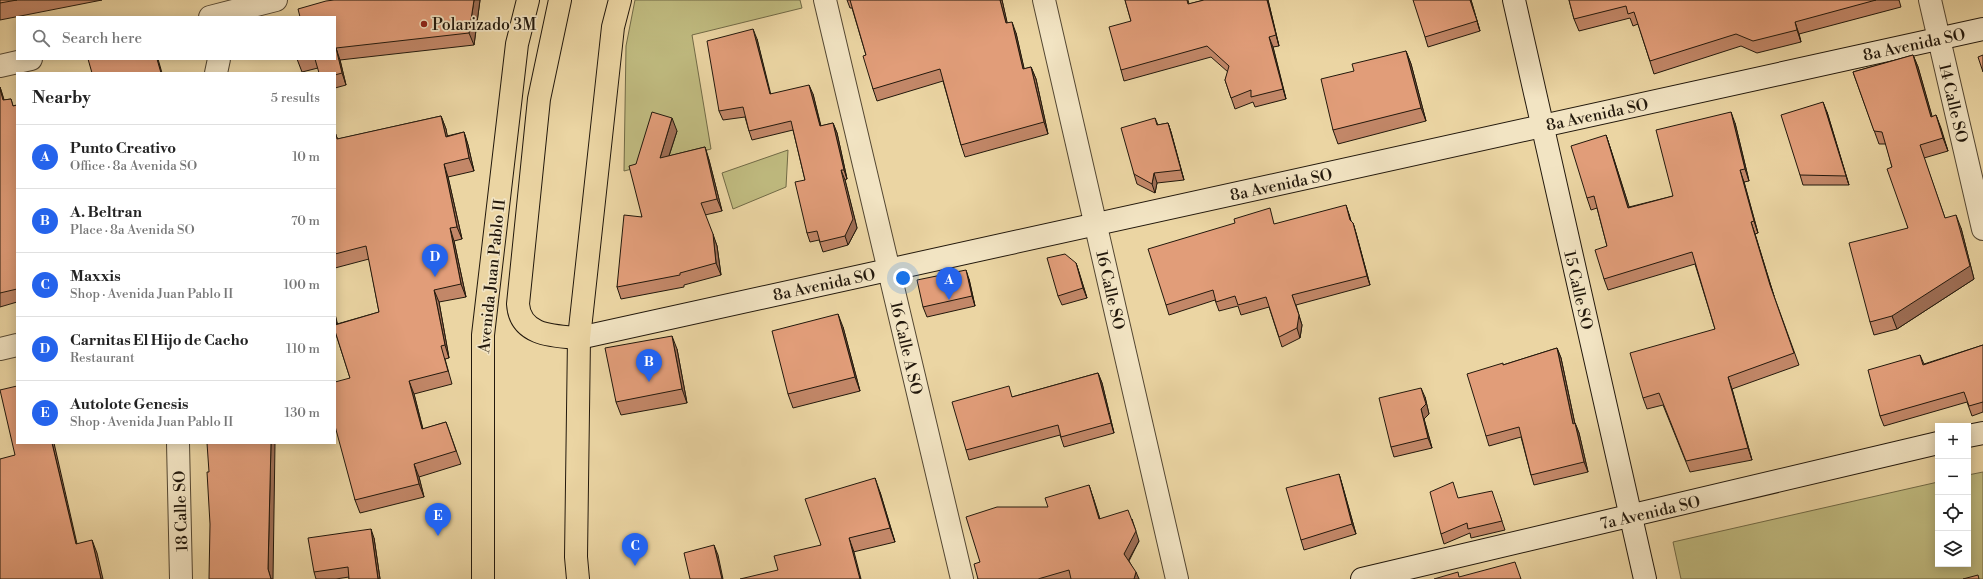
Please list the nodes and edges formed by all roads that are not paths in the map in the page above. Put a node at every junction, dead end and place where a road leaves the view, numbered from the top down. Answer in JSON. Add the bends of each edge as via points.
{"nodes":[{"id":1,"x":276,"y":0,"type":"edge"},
{"id":2,"x":528,"y":0,"type":"edge"},
{"id":3,"x":560,"y":0,"type":"edge"},
{"id":4,"x":620,"y":0,"type":"edge"},
{"id":5,"x":824,"y":0,"type":"edge"},
{"id":6,"x":1044,"y":0,"type":"edge"},
{"id":7,"x":1514,"y":0,"type":"edge"},
{"id":8,"x":1930,"y":0,"type":"edge"},
{"id":9,"x":221,"y":16,"type":"edge"},
{"id":10,"x":1983,"y":29,"type":"edge"},
{"id":11,"x":1939,"y":39,"type":"junction"},
{"id":12,"x":27,"y":60,"type":"edge"},
{"id":13,"x":219,"y":60,"type":"edge"},
{"id":14,"x":0,"y":66,"type":"edge"},
{"id":15,"x":216,"y":72,"type":"edge"},
{"id":16,"x":1542,"y":126,"type":"junction"},
{"id":17,"x":1096,"y":224,"type":"junction"},
{"id":18,"x":1983,"y":229,"type":"edge"},
{"id":19,"x":889,"y":270,"type":"junction"},
{"id":20,"x":578,"y":338,"type":"junction"},
{"id":21,"x":16,"y":345,"type":"edge"},
{"id":22,"x":0,"y":349,"type":"edge"},
{"id":23,"x":1983,"y":433,"type":"edge"},
{"id":24,"x":1971,"y":435,"type":"edge"},
{"id":25,"x":178,"y":444,"type":"edge"},
{"id":26,"x":1935,"y":444,"type":"edge"},
{"id":27,"x":1631,"y":517,"type":"junction"},
{"id":28,"x":181,"y":579,"type":"edge"},
{"id":29,"x":483,"y":579,"type":"edge"},
{"id":30,"x":578,"y":579,"type":"edge"},
{"id":31,"x":962,"y":579,"type":"edge"},
{"id":32,"x":1177,"y":579,"type":"edge"},
{"id":33,"x":1362,"y":579,"type":"edge"},
{"id":34,"x":1645,"y":579,"type":"edge"}],
"edges":[{"from":1,"to":9,"type":"street"},
{"from":2,"to":29,"type":"highway","name":"Avenida Juan Pablo II","via":[[518,44],[483,335]]},
{"from":3,"to":20,"type":"highway","via":[[539,99],[518,304],[519,316],[526,325],[545,335]]},
{"from":4,"to":20,"type":"highway","via":[[613,27]]},
{"from":5,"to":19,"type":"street","name":"16 Calle A SO"},
{"from":6,"to":17,"type":"street","name":"16 Calle SO"},
{"from":7,"to":16,"type":"street","name":"15 Calle SO"},
{"from":8,"to":11,"type":"street","name":"14 Calle SO"},
{"from":10,"to":11,"type":"street","name":"8a Avenida SO"},
{"from":11,"to":16,"type":"street","name":"8a Avenida SO"},
{"from":11,"to":18,"type":"street","name":"14 Calle SO"},
{"from":12,"to":14,"type":"street"},
{"from":13,"to":15,"type":"street"},
{"from":16,"to":17,"type":"street","name":"8a Avenida SO"},
{"from":16,"to":27,"type":"street","name":"15 Calle SO"},
{"from":17,"to":19,"type":"street","name":"8a Avenida SO"},
{"from":17,"to":32,"type":"street","name":"16 Calle SO"},
{"from":19,"to":20,"type":"street","name":"8a Avenida SO"},
{"from":19,"to":31,"type":"street","name":"16 Calle A SO"},
{"from":20,"to":30,"type":"highway"},
{"from":21,"to":22,"type":"street"},
{"from":23,"to":24,"type":"street"},
{"from":25,"to":28,"type":"street","name":"18 Calle SO"},
{"from":26,"to":27,"type":"street","name":"7a Avenida SO"},
{"from":27,"to":33,"type":"street","name":"7a Avenida SO"},
{"from":27,"to":34,"type":"street","name":"15 Calle SO"}]}
